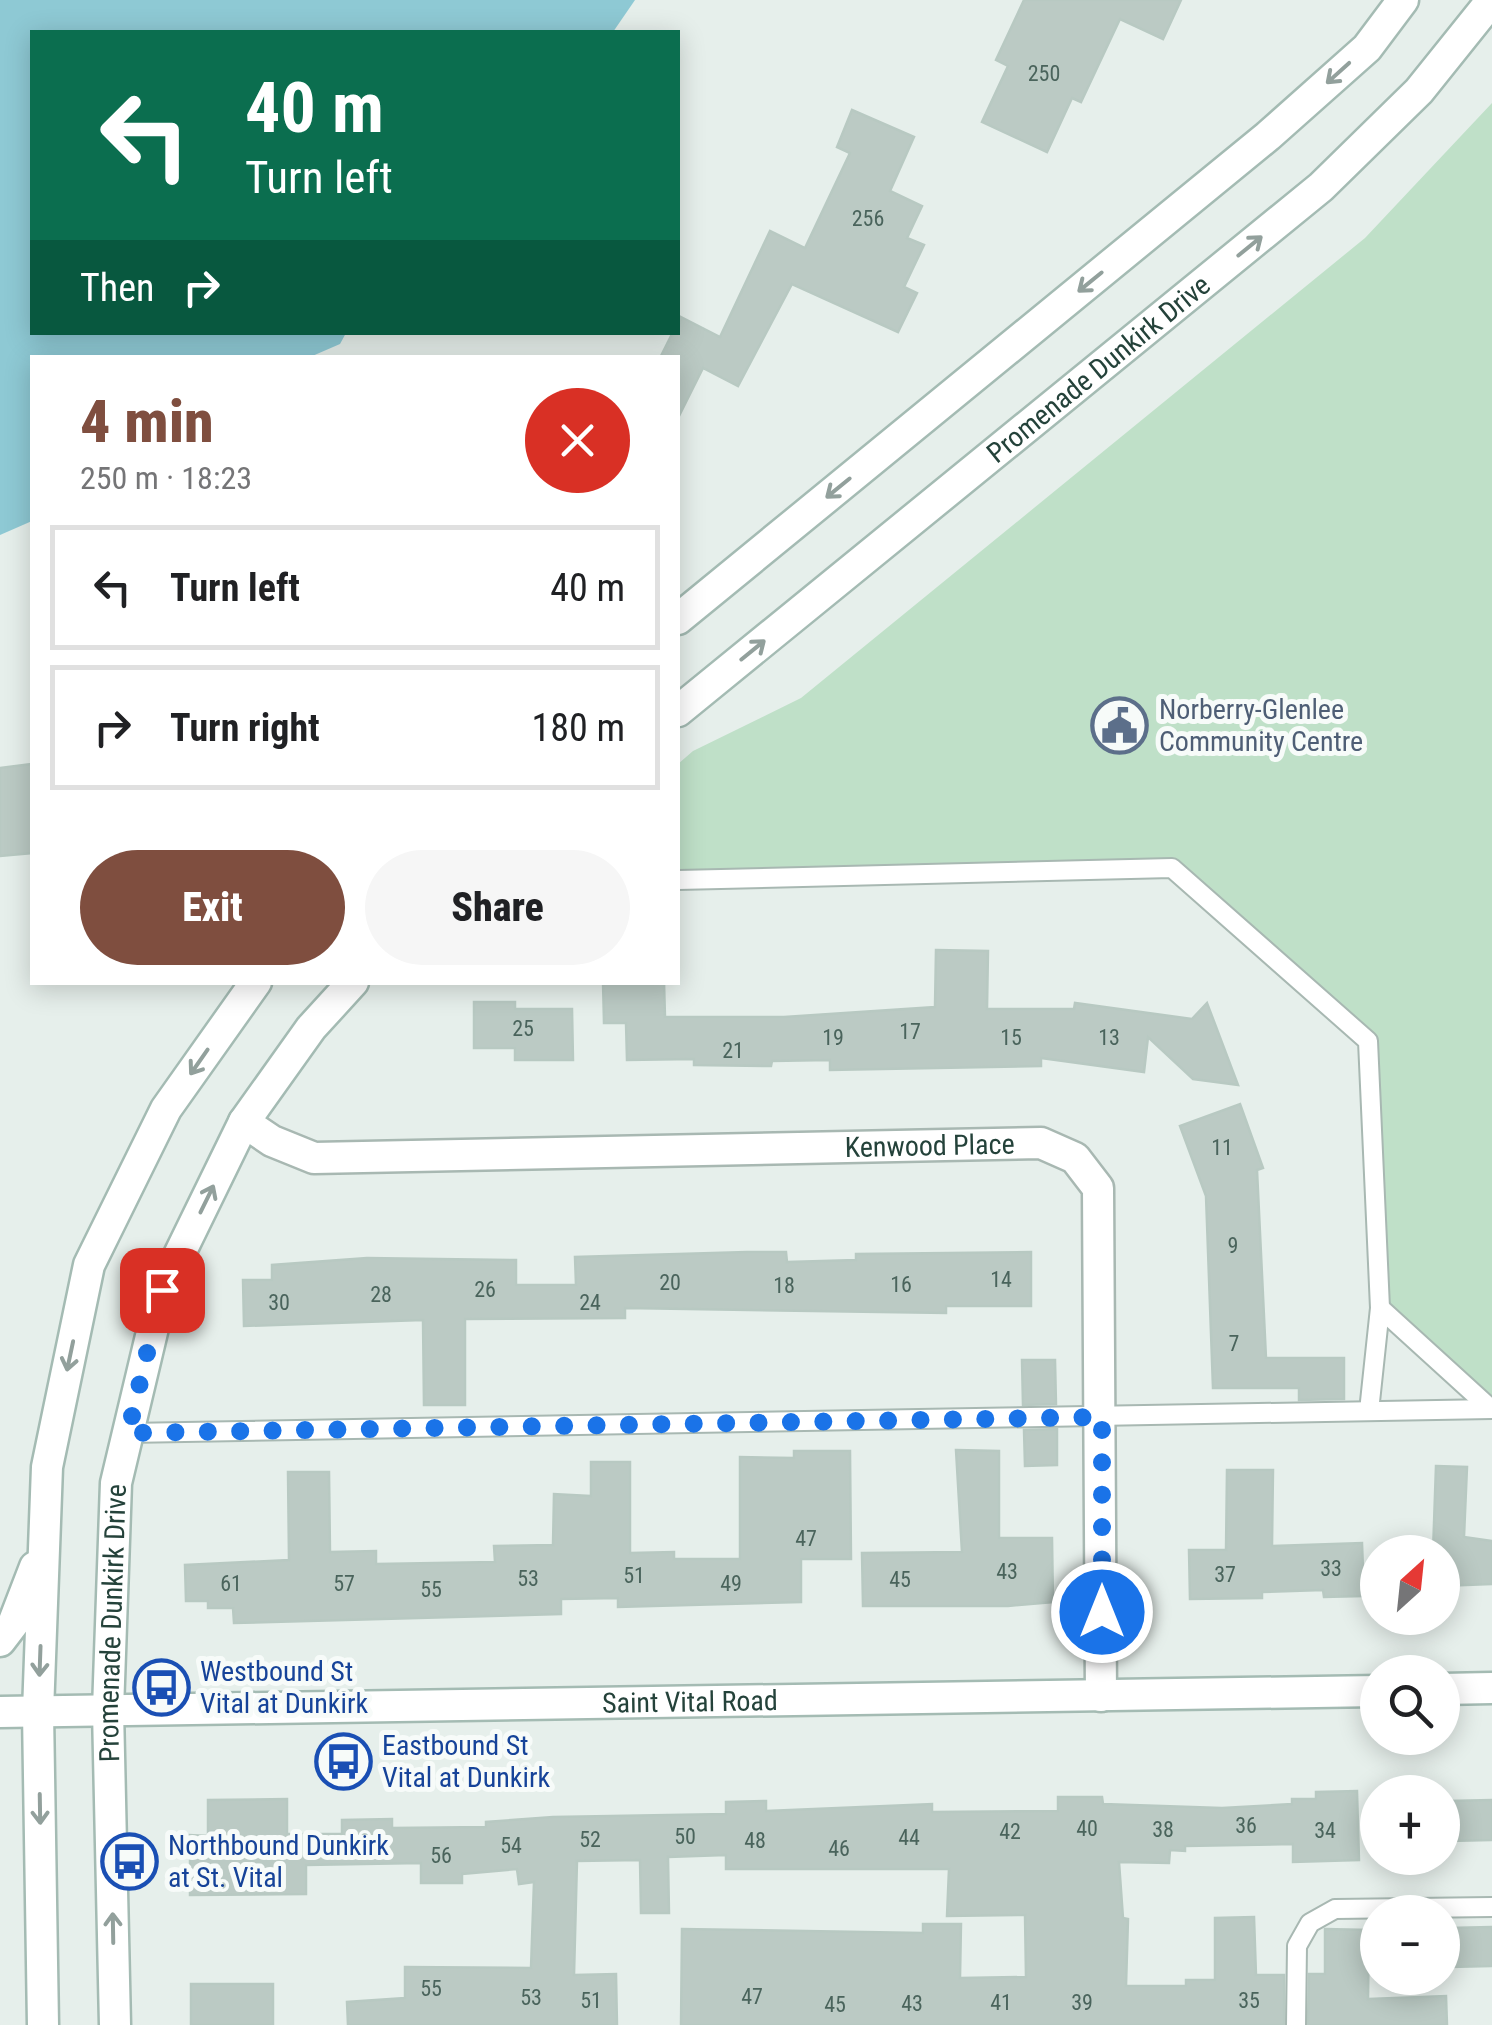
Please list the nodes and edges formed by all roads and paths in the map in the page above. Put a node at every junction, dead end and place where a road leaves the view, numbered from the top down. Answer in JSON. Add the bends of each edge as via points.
{"nodes":[{"id":1,"x":1403,"y":0,"type":"edge"},
{"id":2,"x":1492,"y":0,"type":"edge"},
{"id":3,"x":680,"y":617,"type":"edge"},
{"id":4,"x":680,"y":709,"type":"edge"},
{"id":5,"x":680,"y":880,"type":"edge"},
{"id":6,"x":254,"y":985,"type":"edge"},
{"id":7,"x":351,"y":985,"type":"edge"},
{"id":8,"x":244,"y":1122,"type":"junction"},
{"id":9,"x":1380,"y":1308,"type":"junction"},
{"id":10,"x":1492,"y":1408,"type":"edge"},
{"id":11,"x":1370,"y":1411,"type":"junction"},
{"id":12,"x":1102,"y":1417,"type":"junction"},
{"id":13,"x":128,"y":1433,"type":"junction"},
{"id":14,"x":44,"y":1541,"type":"junction"},
{"id":15,"x":0,"y":1642,"type":"edge"},
{"id":16,"x":1492,"y":1688,"type":"edge"},
{"id":17,"x":1460,"y":1689,"type":"edge"},
{"id":18,"x":1360,"y":1691,"type":"edge"},
{"id":19,"x":1101,"y":1696,"type":"junction"},
{"id":20,"x":108,"y":1710,"type":"junction"},
{"id":21,"x":0,"y":1712,"type":"edge"},
{"id":22,"x":38,"y":1712,"type":"junction"},
{"id":23,"x":1492,"y":1906,"type":"edge"},
{"id":24,"x":44,"y":2025,"type":"edge"},
{"id":25,"x":115,"y":2025,"type":"edge"},
{"id":26,"x":1296,"y":2025,"type":"edge"}],
"edges":[{"from":1,"to":3,"type":"main road","one_way":true,"via":[[1366,48],[1268,136]]},
{"from":4,"to":2,"type":"main road","name":"Promenade Dunkirk Drive","one_way":true,"via":[[1321,188],[1420,92]]},
{"from":5,"to":9,"type":"lane","via":[[1172,868],[1368,1041]]},
{"from":6,"to":14,"type":"main road","one_way":true,"via":[[166,1108],[88,1265],[47,1466]]},
{"from":7,"to":8,"type":"main road","name":"Promenade Dunkirk Drive","via":[[311,1028]]},
{"from":8,"to":12,"type":"main road","name":"Kenwood Place","via":[[314,1158],[1041,1143],[1076,1158],[1098,1188]]},
{"from":13,"to":8,"type":"main road","name":"Promenade Dunkirk Drive","one_way":true,"via":[[162,1290]]},
{"from":9,"to":10,"type":"lane"},
{"from":9,"to":11,"type":"lane"},
{"from":10,"to":11,"type":"lane"},
{"from":11,"to":12,"type":"lane"},
{"from":12,"to":13,"type":"lane"},
{"from":12,"to":19,"type":"main road","name":"Kenwood Place"},
{"from":13,"to":20,"type":"main road","name":"Promenade Dunkirk Drive","via":[[116,1483]]},
{"from":14,"to":15,"type":"main road","via":[[14,1624]]},
{"from":14,"to":22,"type":"main road","one_way":true},
{"from":16,"to":17,"type":"main road"},
{"from":18,"to":19,"type":"main road","name":"Saint Vital Road"},
{"from":19,"to":20,"type":"main road","name":"Saint Vital Road"},
{"from":20,"to":22,"type":"main road","name":"Saint Vital Road"},
{"from":25,"to":20,"type":"main road","name":"Promenade Dunkirk Drive","one_way":true},
{"from":21,"to":22,"type":"main road","name":"Saint Vital Road"},
{"from":22,"to":24,"type":"main road","one_way":true},
{"from":23,"to":26,"type":"lane","via":[[1335,1909],[1310,1923],[1296,1946]]}]}
